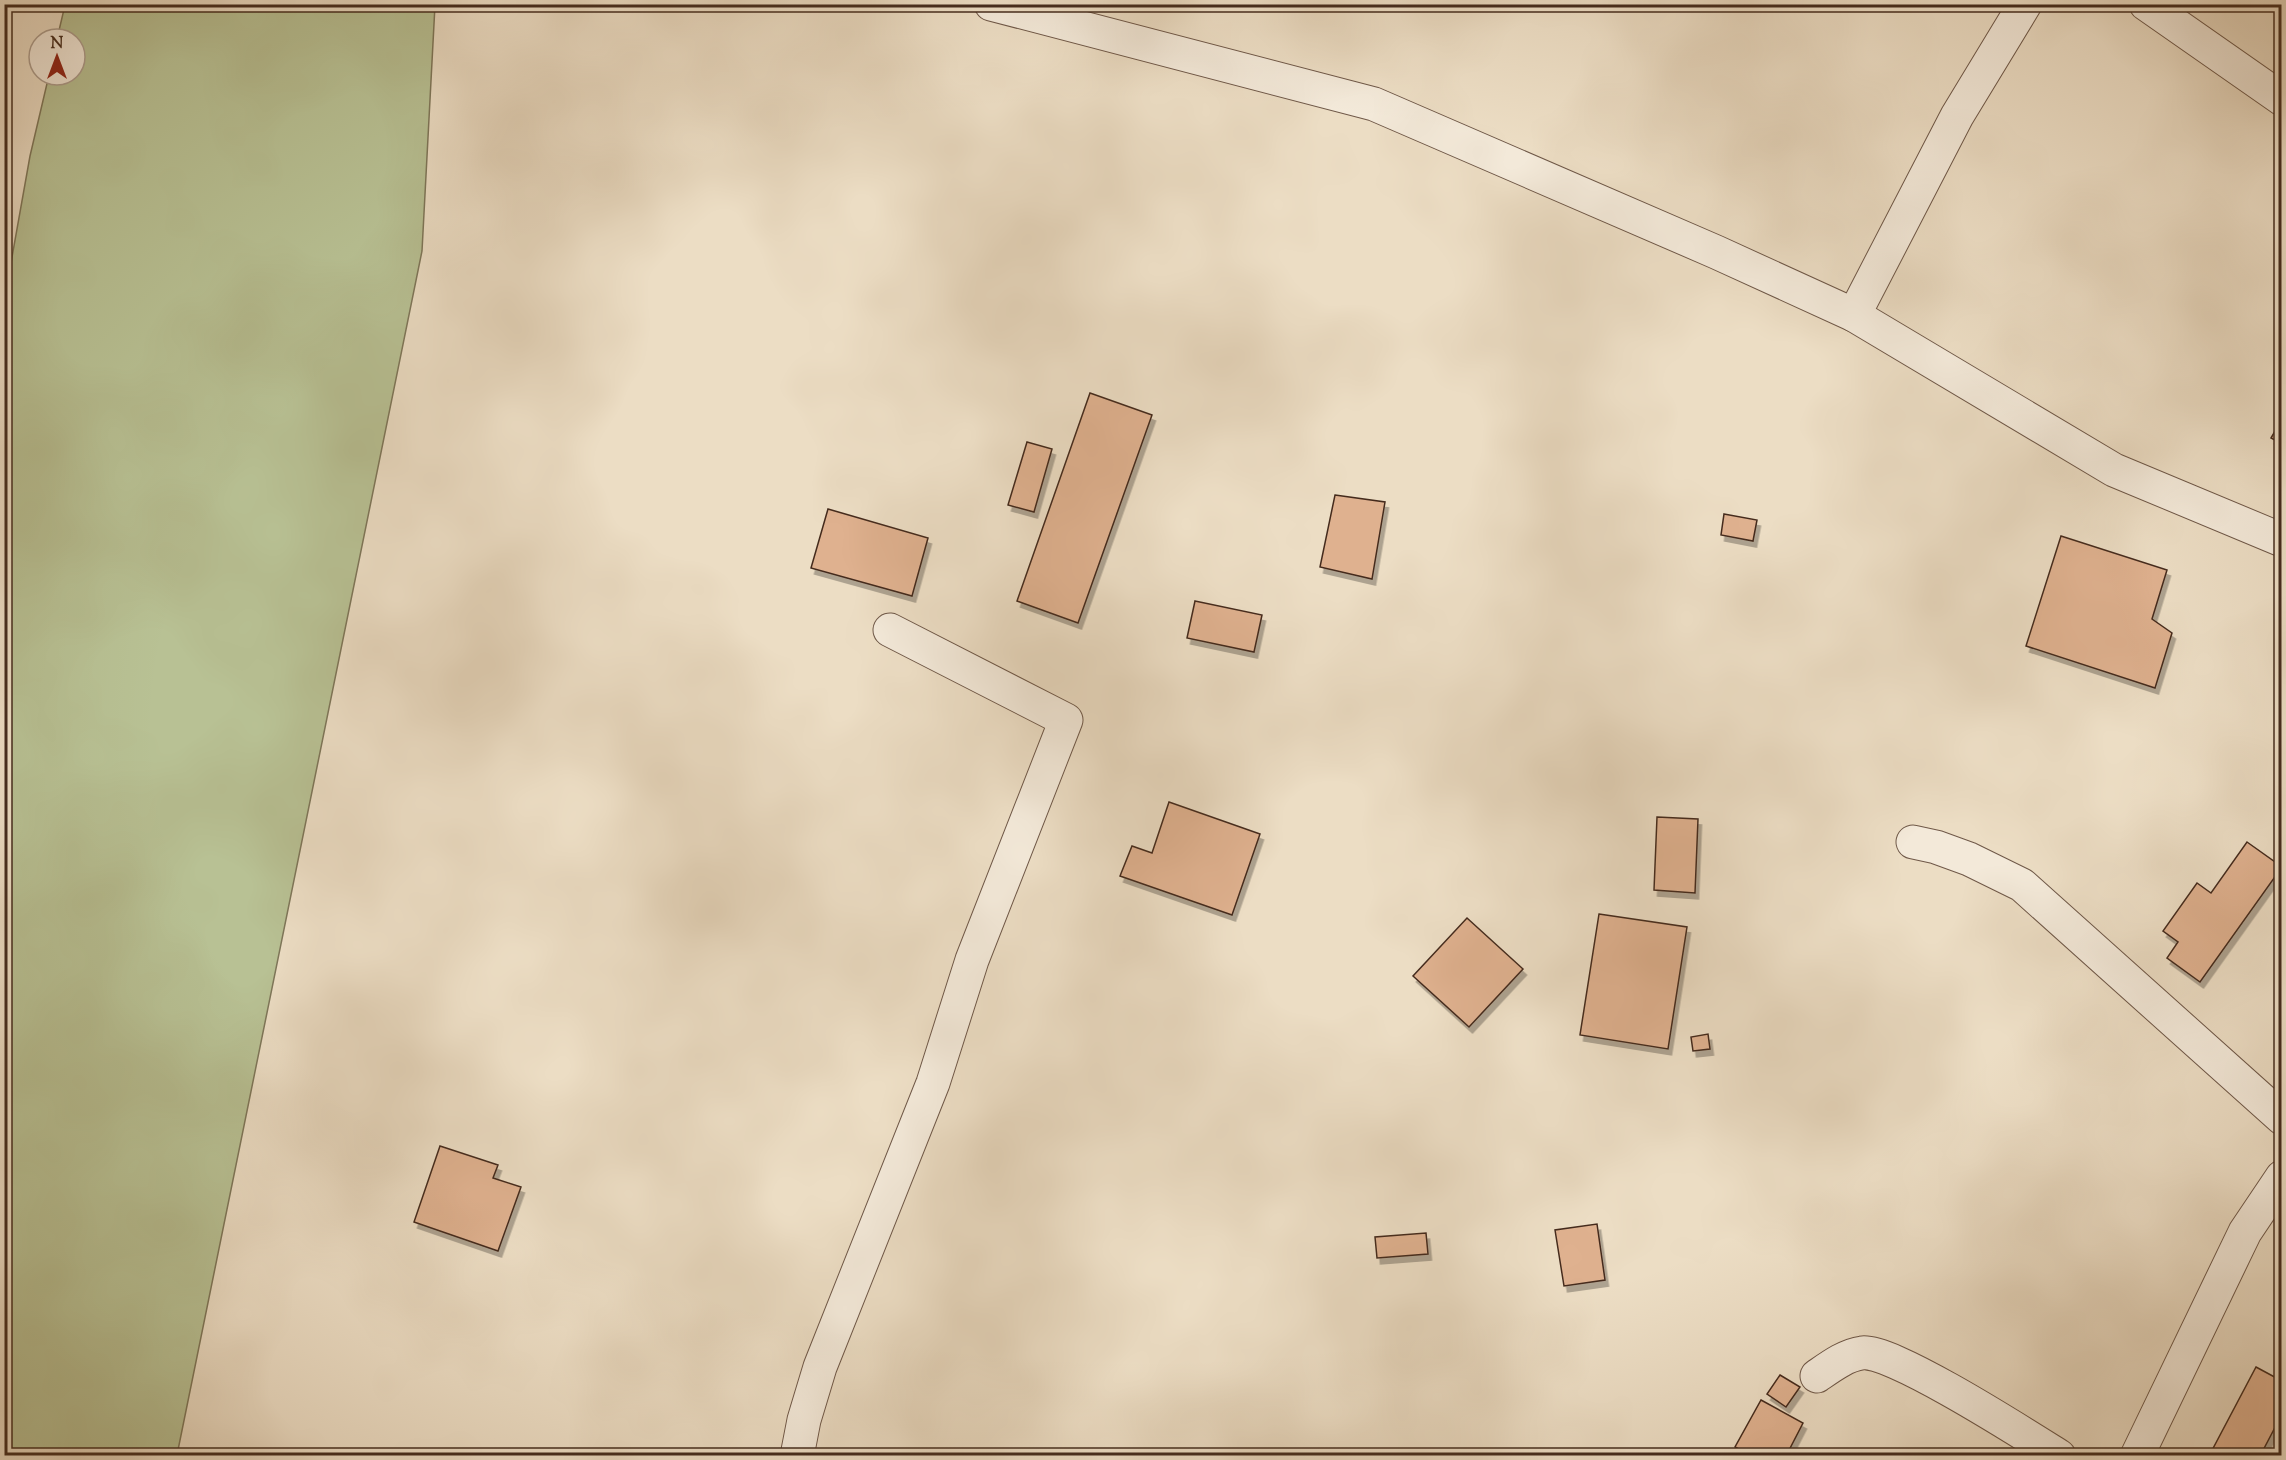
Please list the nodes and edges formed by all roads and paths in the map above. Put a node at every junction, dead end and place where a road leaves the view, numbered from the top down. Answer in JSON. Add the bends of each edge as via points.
{"nodes":[{"id":1,"x":991,"y":4,"type":"edge"},
{"id":2,"x":2025,"y":4,"type":"edge"},
{"id":3,"x":2146,"y":4,"type":"edge"},
{"id":4,"x":2282,"y":99,"type":"edge"},
{"id":5,"x":1854,"y":315,"type":"junction"},
{"id":6,"x":2282,"y":540,"type":"edge"},
{"id":7,"x":890,"y":630,"type":"dead end"},
{"id":8,"x":1913,"y":842,"type":"dead end"},
{"id":9,"x":2282,"y":1118,"type":"edge"},
{"id":10,"x":2282,"y":1177,"type":"edge"},
{"id":11,"x":1817,"y":1376,"type":"dead end"},
{"id":12,"x":797,"y":1455,"type":"edge"},
{"id":13,"x":2059,"y":1455,"type":"edge"},
{"id":14,"x":2137,"y":1455,"type":"edge"}],
"edges":[{"from":1,"to":5,"type":"street","via":[[1374,104]]},
{"from":2,"to":5,"type":"street","via":[[1957,116]]},
{"from":3,"to":4,"type":"street"},
{"from":5,"to":6,"type":"street","via":[[2114,470]]},
{"from":7,"to":12,"type":"street","via":[[1066,720],[972,960],[920,1117],[820,1367]]},
{"from":8,"to":9,"type":"street","via":[[1969,859],[2022,885]]},
{"from":10,"to":14,"type":"street","via":[[2245,1232]]},
{"from":11,"to":13,"type":"street","via":[[1836,1363],[1861,1353],[1874,1353],[1942,1385]]}]}
